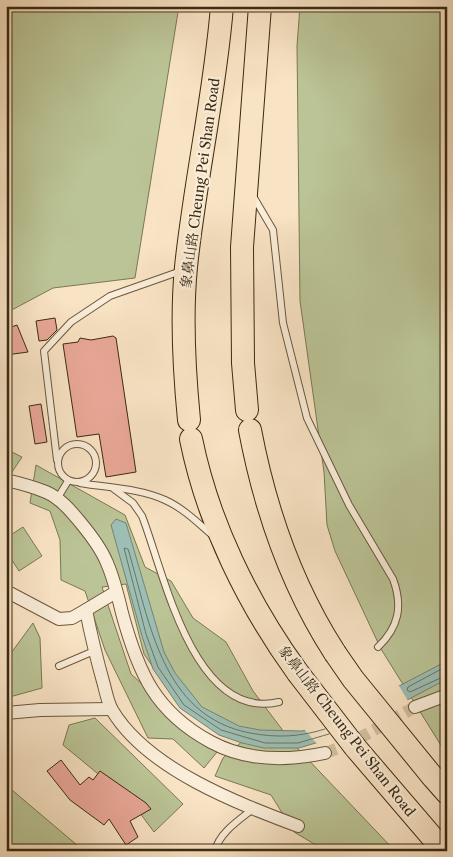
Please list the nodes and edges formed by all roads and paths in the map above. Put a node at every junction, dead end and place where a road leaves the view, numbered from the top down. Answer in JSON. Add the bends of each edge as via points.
{"nodes":[{"id":1,"x":222,"y":6,"type":"edge"},
{"id":2,"x":260,"y":6,"type":"edge"},
{"id":3,"x":246,"y":183,"type":"junction"},
{"id":4,"x":186,"y":269,"type":"junction"},
{"id":5,"x":57,"y":460,"type":"junction"},
{"id":6,"x":6,"y":480,"type":"edge"},
{"id":7,"x":68,"y":481,"type":"junction"},
{"id":8,"x":80,"y":483,"type":"junction"},
{"id":9,"x":114,"y":489,"type":"junction"},
{"id":10,"x":57,"y":499,"type":"junction"},
{"id":11,"x":226,"y":548,"type":"junction"},
{"id":12,"x":6,"y":591,"type":"edge"},
{"id":13,"x":116,"y":592,"type":"junction"},
{"id":14,"x":86,"y":610,"type":"junction"},
{"id":15,"x":378,"y":647,"type":"dead end"},
{"id":16,"x":94,"y":651,"type":"junction"},
{"id":17,"x":59,"y":666,"type":"dead end"},
{"id":18,"x":447,"y":695,"type":"edge"},
{"id":19,"x":280,"y":702,"type":"dead end"},
{"id":20,"x":415,"y":707,"type":"tunnel mouth"},
{"id":21,"x":111,"y":709,"type":"junction"},
{"id":22,"x":6,"y":713,"type":"edge"},
{"id":23,"x":325,"y":753,"type":"tunnel mouth"},
{"id":24,"x":447,"y":793,"type":"edge"},
{"id":25,"x":253,"y":809,"type":"junction"},
{"id":26,"x":298,"y":826,"type":"dead end"},
{"id":27,"x":215,"y":851,"type":"edge"},
{"id":28,"x":444,"y":851,"type":"edge"}],
"edges":[{"from":1,"to":4,"type":"highway","name":"象鼻山路 Cheung Pei Shan Road","via":[[214,92]]},
{"from":2,"to":3,"type":"highway"},
{"from":3,"to":15,"type":"lane","via":[[273,230],[283,323],[308,418],[349,505],[397,590],[397,620],[389,637]]},
{"from":3,"to":24,"type":"highway","bridge":true,"via":[[241,315],[248,420],[262,488],[274,525],[305,603],[335,654]]},
{"from":4,"to":5,"type":"lane","via":[[110,296],[71,322],[44,351]]},
{"from":4,"to":11,"type":"highway","name":"象鼻山路 Cheung Pei Shan Road","via":[[185,371],[190,429],[204,490]]},
{"from":5,"to":7,"type":"lane","via":[[59,472]]},
{"from":5,"to":8,"type":"lane","via":[[69,445],[88,448],[96,458],[96,465],[91,477]]},
{"from":6,"to":10,"type":"street","via":[[47,492]]},
{"from":7,"to":8,"type":"lane"},
{"from":7,"to":10,"type":"lane"},
{"from":8,"to":9,"type":"lane"},
{"from":9,"to":11,"type":"lane","via":[[167,501]]},
{"from":9,"to":19,"type":"lane","via":[[133,503],[142,516],[178,620],[203,664],[222,685],[240,698],[260,704]]},
{"from":10,"to":13,"type":"street","via":[[70,510],[99,548]]},
{"from":11,"to":28,"type":"highway","name":"象鼻山路 Cheung Pei Shan Road","bridge":true,"via":[[265,622],[298,673]]},
{"from":12,"to":14,"type":"street","via":[[59,619],[72,618]]},
{"from":13,"to":14,"type":"street"},
{"from":13,"to":23,"type":"street","via":[[142,675],[167,710],[188,729],[215,744],[256,757],[284,758]]},
{"from":14,"to":16,"type":"street"},
{"from":16,"to":17,"type":"lane"},
{"from":16,"to":21,"type":"street"},
{"from":18,"to":20,"type":"street"},
{"from":21,"to":22,"type":"street"},
{"from":21,"to":25,"type":"street","via":[[136,738],[182,774]]},
{"from":25,"to":26,"type":"street"},
{"from":25,"to":27,"type":"lane","via":[[229,829],[217,843]]}]}
